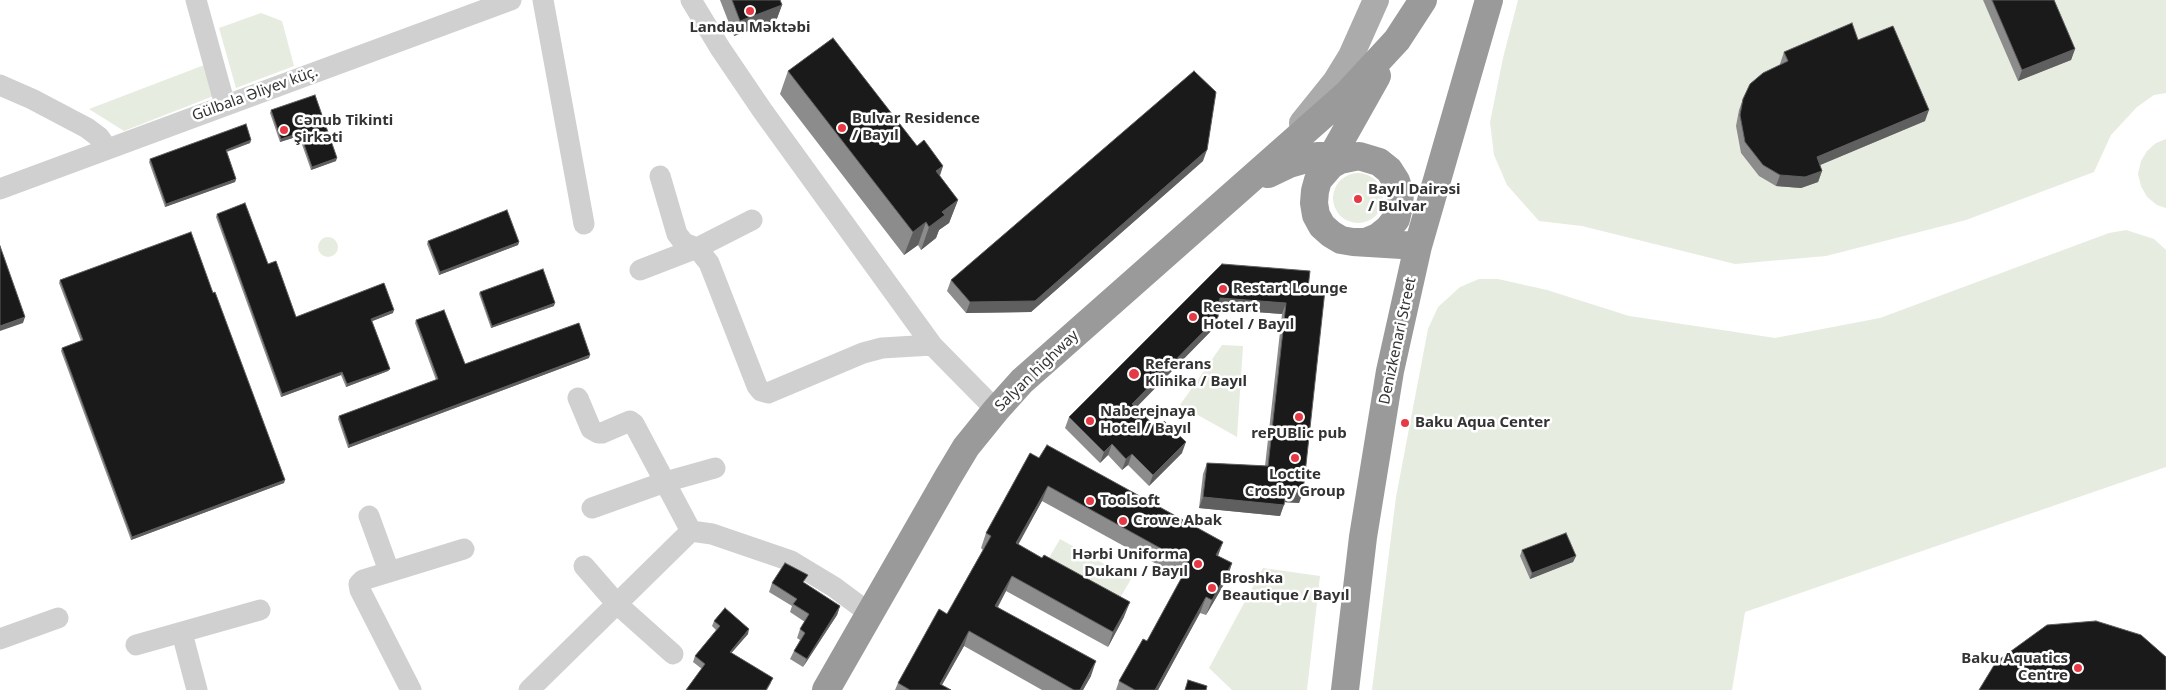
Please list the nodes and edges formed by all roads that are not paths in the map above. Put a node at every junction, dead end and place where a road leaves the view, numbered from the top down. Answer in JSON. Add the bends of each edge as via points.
{"nodes":[{"id":1,"x":196,"y":0,"type":"edge"},
{"id":2,"x":511,"y":0,"type":"edge"},
{"id":3,"x":544,"y":0,"type":"edge"},
{"id":4,"x":691,"y":0,"type":"edge"},
{"id":5,"x":1376,"y":0,"type":"edge"},
{"id":6,"x":1423,"y":0,"type":"edge"},
{"id":7,"x":1490,"y":0,"type":"edge"},
{"id":8,"x":1397,"y":40,"type":"junction"},
{"id":9,"x":0,"y":85,"type":"edge"},
{"id":10,"x":225,"y":105,"type":"junction"},
{"id":11,"x":107,"y":148,"type":"junction"},
{"id":12,"x":1357,"y":158,"type":"junction"},
{"id":13,"x":660,"y":176,"type":"dead end"},
{"id":14,"x":0,"y":189,"type":"edge"},
{"id":15,"x":1432,"y":193,"type":"junction"},
{"id":16,"x":1234,"y":194,"type":"junction"},
{"id":17,"x":752,"y":220,"type":"dead end"},
{"id":18,"x":584,"y":224,"type":"dead end"},
{"id":19,"x":1353,"y":242,"type":"junction"},
{"id":20,"x":1418,"y":246,"type":"junction"},
{"id":21,"x":697,"y":248,"type":"junction"},
{"id":22,"x":640,"y":270,"type":"dead end"},
{"id":23,"x":932,"y":345,"type":"junction"},
{"id":24,"x":578,"y":398,"type":"dead end"},
{"id":25,"x":996,"y":410,"type":"junction"},
{"id":26,"x":715,"y":468,"type":"dead end"},
{"id":27,"x":664,"y":482,"type":"junction"},
{"id":28,"x":592,"y":508,"type":"dead end"},
{"id":29,"x":369,"y":516,"type":"dead end"},
{"id":30,"x":691,"y":531,"type":"junction"},
{"id":31,"x":464,"y":549,"type":"dead end"},
{"id":32,"x":584,"y":566,"type":"dead end"},
{"id":33,"x":390,"y":571,"type":"junction"},
{"id":34,"x":617,"y":604,"type":"junction"},
{"id":35,"x":260,"y":610,"type":"dead end"},
{"id":36,"x":869,"y":612,"type":"junction"},
{"id":37,"x":58,"y":618,"type":"dead end"},
{"id":38,"x":182,"y":633,"type":"junction"},
{"id":39,"x":0,"y":639,"type":"edge"},
{"id":40,"x":136,"y":645,"type":"dead end"},
{"id":41,"x":673,"y":654,"type":"dead end"},
{"id":42,"x":537,"y":688,"type":"edge"},
{"id":43,"x":197,"y":690,"type":"edge"},
{"id":44,"x":411,"y":690,"type":"edge"},
{"id":45,"x":826,"y":690,"type":"edge"},
{"id":46,"x":1346,"y":690,"type":"edge"}],
"edges":[{"from":1,"to":10,"type":"street"},
{"from":2,"to":10,"type":"street","name":"Gülbala Əliyev küç."},
{"from":3,"to":18,"type":"street"},
{"from":4,"to":23,"type":"street","via":[[762,110]]},
{"from":5,"to":16,"type":"main road","via":[[1336,82],[1311,114]]},
{"from":6,"to":8,"type":"highway"},
{"from":7,"to":15,"type":"highway","name":"Denizkenari Street"},
{"from":8,"to":12,"type":"highway"},
{"from":8,"to":16,"type":"highway","via":[[1346,94]]},
{"from":9,"to":11,"type":"street","via":[[87,128]]},
{"from":10,"to":11,"type":"street","name":"Gülbala Əliyev küç."},
{"from":11,"to":14,"type":"street","name":"Gülbala Əliyev küç."},
{"from":12,"to":15,"type":"highway"},
{"from":12,"to":16,"type":"highway","via":[[1317,156],[1289,164]]},
{"from":12,"to":19,"type":"highway","via":[[1318,180],[1314,203],[1319,220],[1331,234]]},
{"from":12,"to":19,"type":"highway","via":[[1389,170],[1400,193],[1398,212],[1388,229],[1366,242]]},
{"from":13,"to":21,"type":"street","via":[[677,234],[684,243]]},
{"from":15,"to":20,"type":"highway","name":"Denizkenari Street"},
{"from":16,"to":25,"type":"highway","name":"Salyan highway","via":[[1036,369]]},
{"from":17,"to":21,"type":"street"},
{"from":19,"to":20,"type":"highway"},
{"from":20,"to":46,"type":"highway","name":"Denizkenari Street","via":[[1390,370],[1363,537]]},
{"from":21,"to":22,"type":"street"},
{"from":21,"to":23,"type":"street","via":[[708,263],[761,391],[768,393],[863,353],[882,348]]},
{"from":23,"to":25,"type":"street"},
{"from":24,"to":27,"type":"street","via":[[591,429],[598,433],[630,422],[634,424]]},
{"from":25,"to":36,"type":"highway","name":"Salyan highway","via":[[966,447]]},
{"from":26,"to":27,"type":"street"},
{"from":27,"to":28,"type":"street"},
{"from":27,"to":30,"type":"street"},
{"from":29,"to":33,"type":"street"},
{"from":30,"to":34,"type":"street"},
{"from":30,"to":36,"type":"street","via":[[712,534],[791,561]]},
{"from":31,"to":33,"type":"street"},
{"from":32,"to":34,"type":"street"},
{"from":33,"to":44,"type":"street","via":[[363,580],[359,584],[360,590]]},
{"from":34,"to":41,"type":"street"},
{"from":34,"to":42,"type":"street"},
{"from":35,"to":38,"type":"street"},
{"from":36,"to":45,"type":"highway","name":"Salyan highway"},
{"from":37,"to":39,"type":"street"},
{"from":38,"to":40,"type":"street"},
{"from":38,"to":43,"type":"street"}]}
